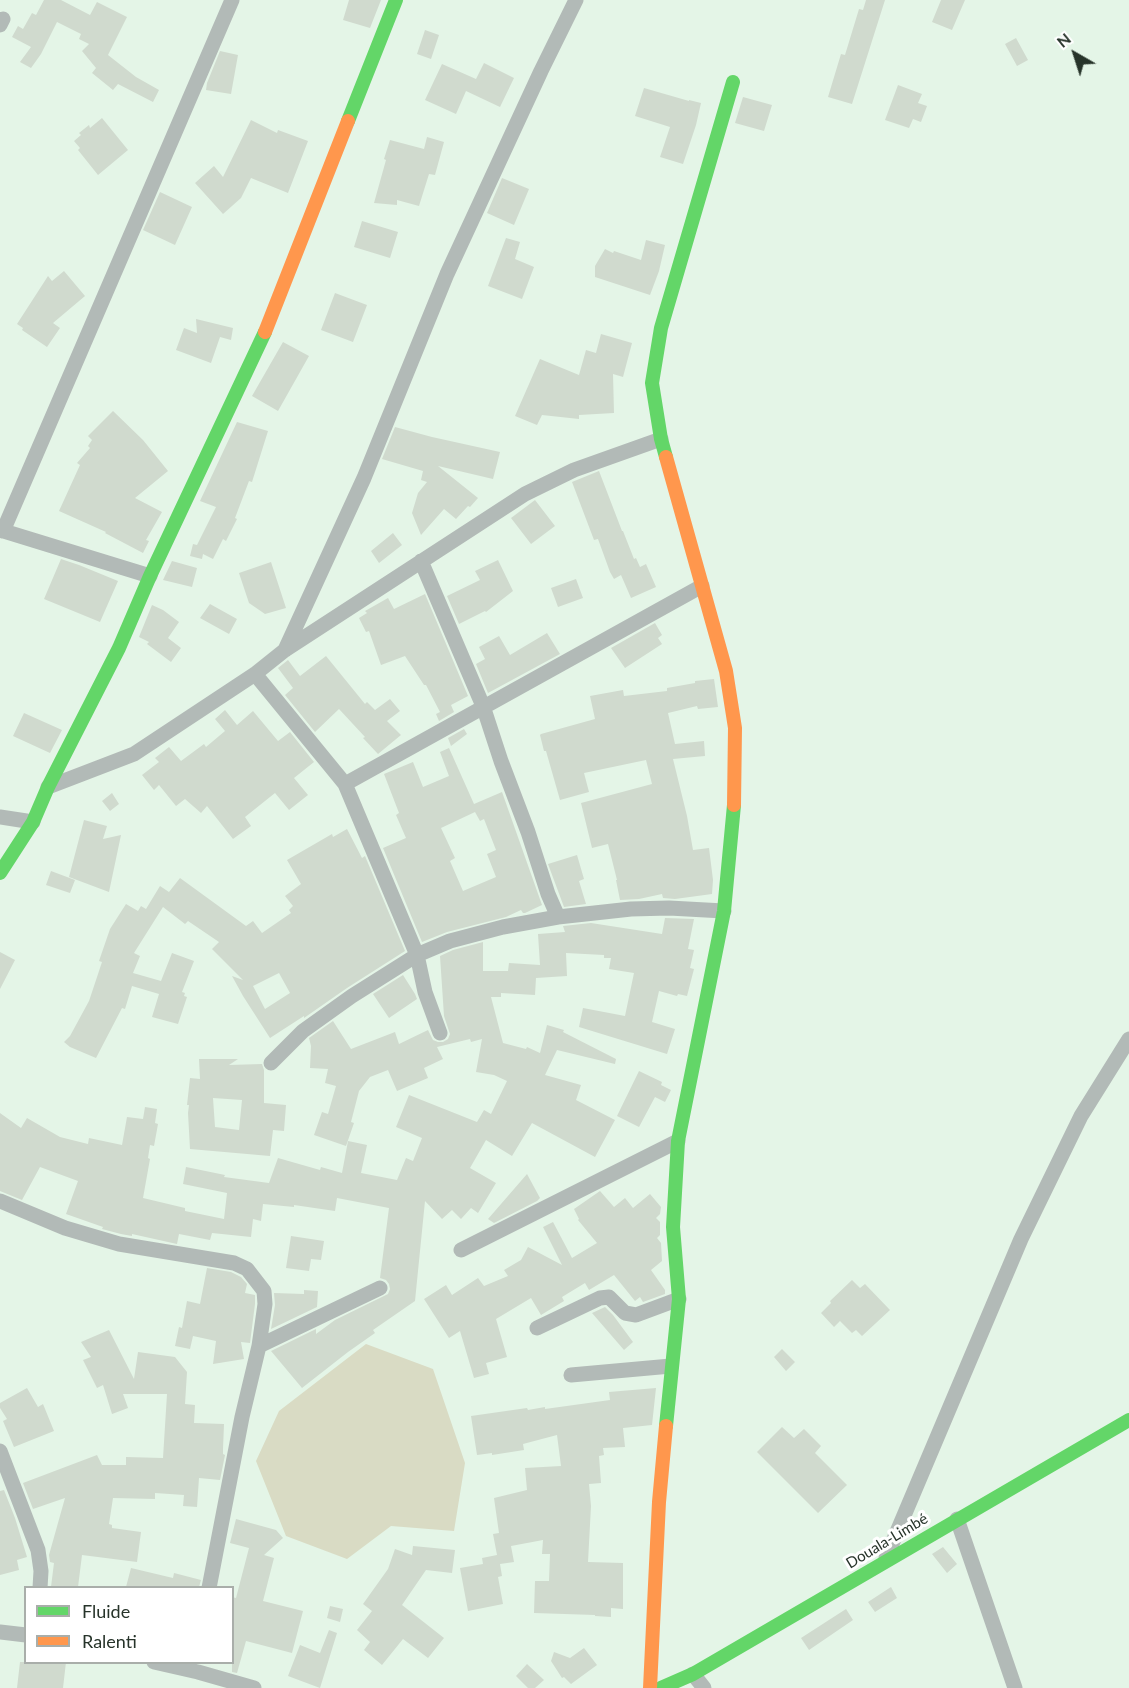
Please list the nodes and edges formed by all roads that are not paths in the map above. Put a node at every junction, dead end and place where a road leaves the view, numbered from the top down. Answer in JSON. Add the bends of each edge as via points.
{"nodes":[{"id":1,"x":232,"y":0,"type":"edge"},
{"id":2,"x":396,"y":0,"type":"edge"},
{"id":3,"x":576,"y":0,"type":"edge"},
{"id":4,"x":733,"y":82,"type":"dead end"},
{"id":5,"x":661,"y":439,"type":"junction"},
{"id":6,"x":1,"y":531,"type":"edge"},
{"id":7,"x":421,"y":561,"type":"junction"},
{"id":8,"x":150,"y":576,"type":"junction"},
{"id":9,"x":702,"y":586,"type":"junction"},
{"id":10,"x":285,"y":650,"type":"junction"},
{"id":11,"x":255,"y":674,"type":"junction"},
{"id":12,"x":483,"y":706,"type":"junction"},
{"id":13,"x":345,"y":784,"type":"junction"},
{"id":14,"x":48,"y":787,"type":"junction"},
{"id":15,"x":0,"y":817,"type":"edge"},
{"id":16,"x":33,"y":822,"type":"junction"},
{"id":17,"x":0,"y":873,"type":"edge"},
{"id":18,"x":724,"y":911,"type":"junction"},
{"id":19,"x":558,"y":917,"type":"junction"},
{"id":20,"x":417,"y":955,"type":"junction"},
{"id":21,"x":440,"y":1033,"type":"dead end"},
{"id":22,"x":1129,"y":1039,"type":"edge"},
{"id":23,"x":271,"y":1063,"type":"dead end"},
{"id":24,"x":678,"y":1141,"type":"junction"},
{"id":25,"x":0,"y":1201,"type":"edge"},
{"id":26,"x":461,"y":1250,"type":"dead end"},
{"id":27,"x":380,"y":1288,"type":"dead end"},
{"id":28,"x":680,"y":1299,"type":"junction"},
{"id":29,"x":537,"y":1328,"type":"dead end"},
{"id":30,"x":259,"y":1346,"type":"junction"},
{"id":31,"x":671,"y":1366,"type":"junction"},
{"id":32,"x":571,"y":1375,"type":"dead end"},
{"id":33,"x":1129,"y":1420,"type":"edge"},
{"id":34,"x":0,"y":1451,"type":"edge"},
{"id":35,"x":957,"y":1519,"type":"junction"},
{"id":36,"x":884,"y":1563,"type":"junction"},
{"id":37,"x":40,"y":1586,"type":"edge"},
{"id":38,"x":208,"y":1586,"type":"edge"},
{"id":39,"x":0,"y":1632,"type":"edge"},
{"id":40,"x":24,"y":1635,"type":"edge"},
{"id":41,"x":169,"y":1664,"type":"edge"},
{"id":42,"x":192,"y":1667,"type":"edge"},
{"id":43,"x":693,"y":1674,"type":"junction"},
{"id":44,"x":254,"y":1688,"type":"edge"},
{"id":45,"x":650,"y":1688,"type":"edge"},
{"id":46,"x":661,"y":1688,"type":"edge"},
{"id":47,"x":704,"y":1688,"type":"edge"},
{"id":48,"x":1015,"y":1688,"type":"edge"}],
"edges":[{"from":1,"to":6,"type":"street"},
{"from":2,"to":8,"type":"main road","via":[[265,331]]},
{"from":3,"to":10,"type":"street","via":[[447,274],[364,478]]},
{"from":4,"to":5,"type":"main road","via":[[661,328],[652,383]]},
{"from":5,"to":7,"type":"street","via":[[574,470],[525,494]]},
{"from":5,"to":9,"type":"main road"},
{"from":6,"to":8,"type":"street"},
{"from":7,"to":10,"type":"street"},
{"from":7,"to":12,"type":"street"},
{"from":8,"to":14,"type":"main road"},
{"from":9,"to":12,"type":"street"},
{"from":9,"to":18,"type":"main road","via":[[726,671],[735,728],[735,792]]},
{"from":10,"to":11,"type":"street"},
{"from":11,"to":13,"type":"street"},
{"from":11,"to":14,"type":"street","via":[[134,754]]},
{"from":12,"to":13,"type":"street"},
{"from":12,"to":19,"type":"street"},
{"from":13,"to":20,"type":"street"},
{"from":14,"to":16,"type":"main road"},
{"from":15,"to":16,"type":"street"},
{"from":16,"to":17,"type":"main road"},
{"from":18,"to":19,"type":"street","via":[[631,909]]},
{"from":18,"to":24,"type":"main road"},
{"from":19,"to":20,"type":"street","via":[[450,941]]},
{"from":20,"to":21,"type":"street"},
{"from":20,"to":23,"type":"street","via":[[303,1031]]},
{"from":22,"to":36,"type":"street","via":[[1081,1116],[1021,1239]]},
{"from":24,"to":26,"type":"street"},
{"from":24,"to":28,"type":"main road","via":[[673,1227]]},
{"from":25,"to":30,"type":"street","via":[[65,1228],[118,1244],[234,1263],[247,1269],[264,1291]]},
{"from":27,"to":30,"type":"street"},
{"from":28,"to":29,"type":"street","via":[[636,1315],[625,1313],[609,1297],[600,1298]]},
{"from":28,"to":31,"type":"main road"},
{"from":30,"to":38,"type":"street"},
{"from":31,"to":32,"type":"street"},
{"from":31,"to":45,"type":"main road","via":[[659,1502]]},
{"from":33,"to":35,"type":"main road","name":"Douala-Limbé"},
{"from":34,"to":37,"type":"street","via":[[38,1550]]},
{"from":35,"to":36,"type":"main road","name":"Douala-Limbé"},
{"from":35,"to":48,"type":"street"},
{"from":36,"to":43,"type":"main road","name":"Douala-Limbé"},
{"from":39,"to":40,"type":"street"},
{"from":41,"to":42,"type":"street"},
{"from":42,"to":44,"type":"street"},
{"from":43,"to":46,"type":"main road","name":"Douala-Limbé"},
{"from":43,"to":47,"type":"street"}]}
